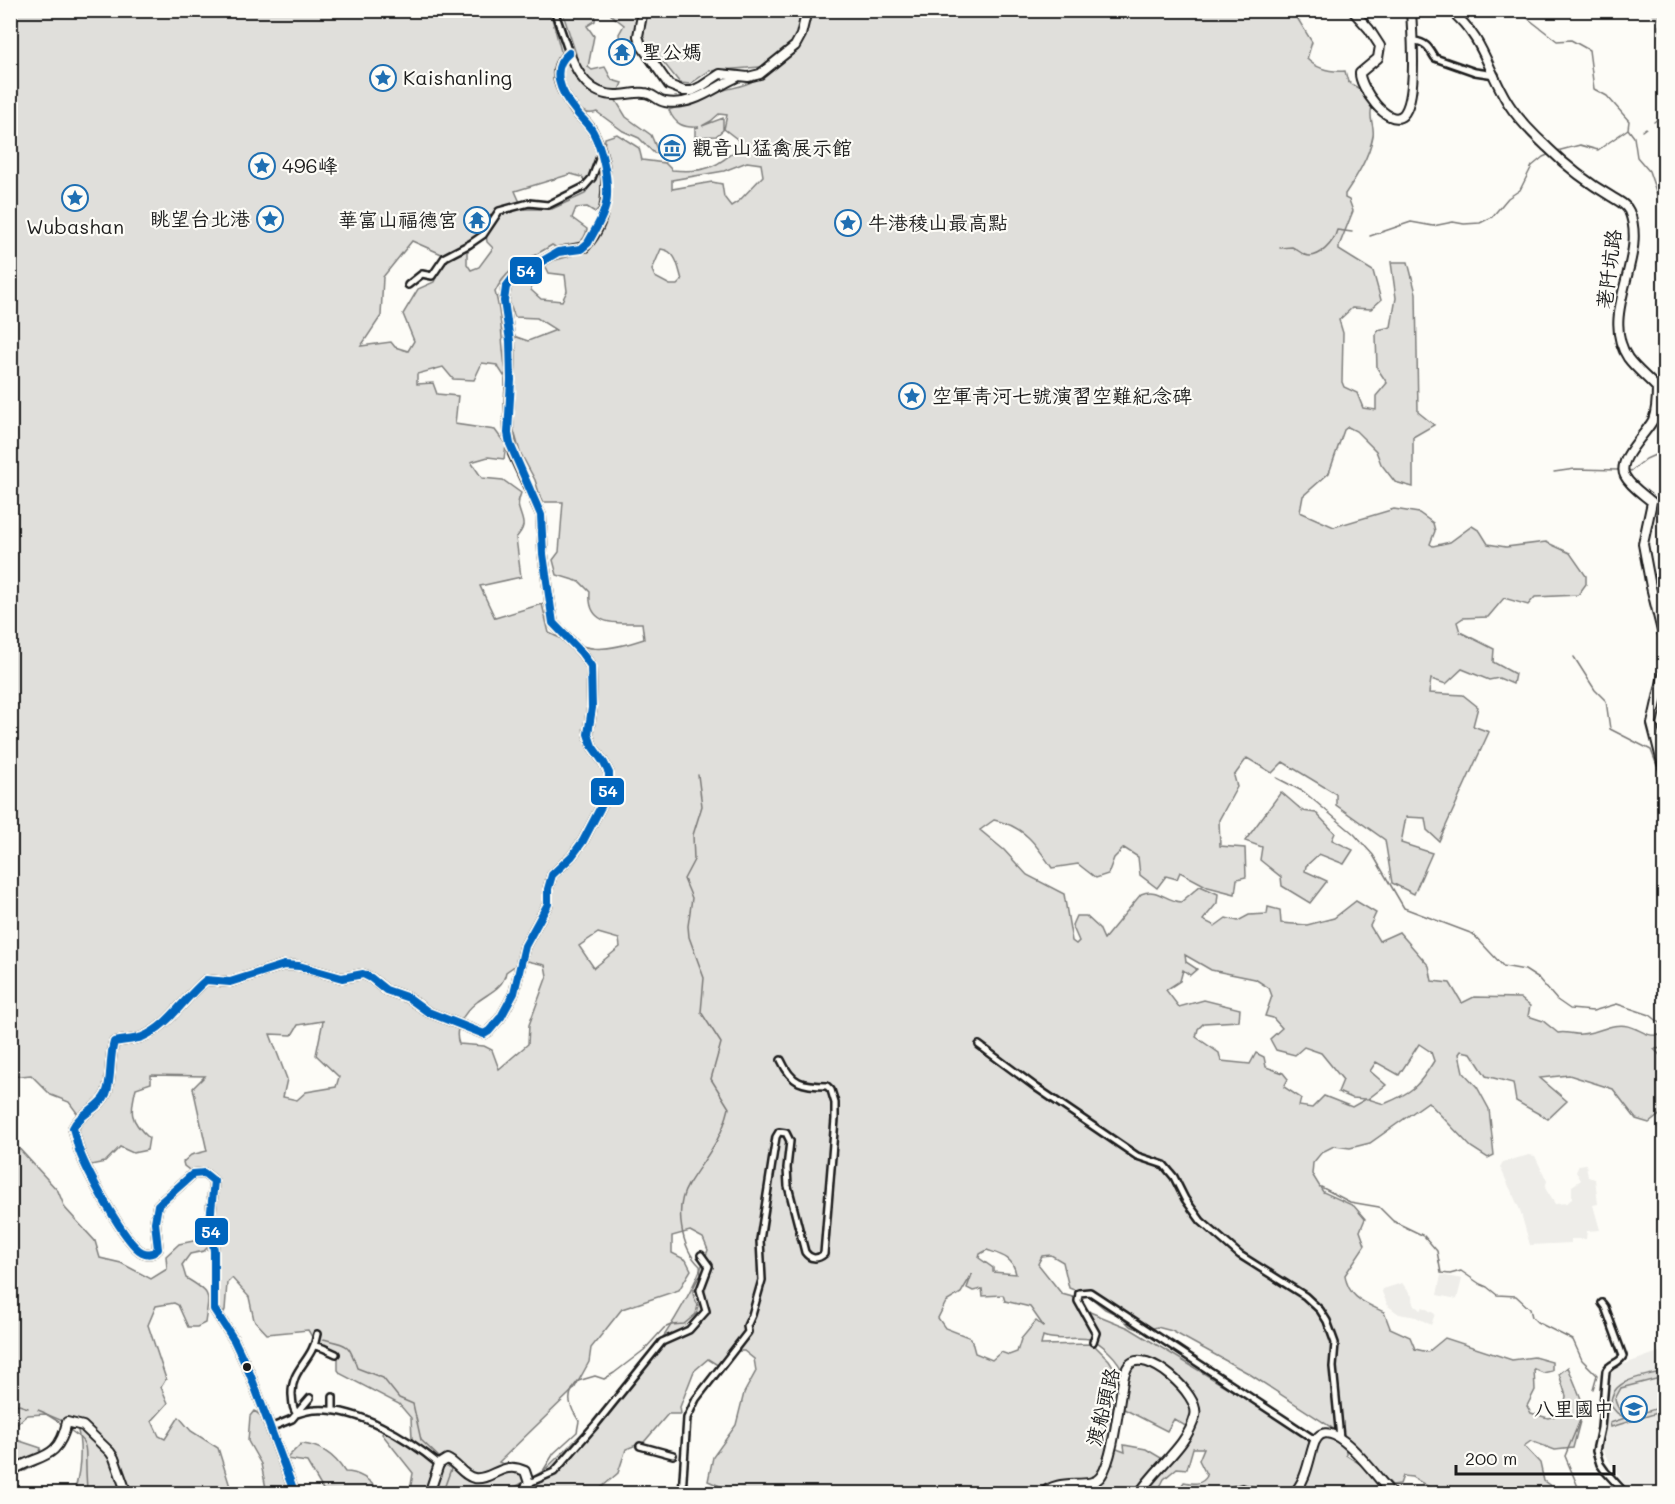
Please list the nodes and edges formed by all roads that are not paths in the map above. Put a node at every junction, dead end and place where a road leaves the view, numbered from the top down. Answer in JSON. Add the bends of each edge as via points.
{"nodes":[{"id":1,"x":555,"y":10,"type":"edge"},
{"id":2,"x":643,"y":10,"type":"edge"},
{"id":3,"x":807,"y":10,"type":"edge"},
{"id":4,"x":1352,"y":10,"type":"edge"},
{"id":5,"x":1411,"y":10,"type":"edge"},
{"id":6,"x":1450,"y":10,"type":"edge"},
{"id":7,"x":1414,"y":41,"type":"junction"},
{"id":8,"x":569,"y":53,"type":"junction"},
{"id":9,"x":1495,"y":75,"type":"junction"},
{"id":10,"x":737,"y":77,"type":"junction"},
{"id":11,"x":601,"y":154,"type":"junction"},
{"id":12,"x":408,"y":285,"type":"dead end"},
{"id":13,"x":1665,"y":639,"type":"edge"},
{"id":14,"x":1665,"y":671,"type":"edge"},
{"id":15,"x":1665,"y":770,"type":"edge"},
{"id":16,"x":979,"y":1045,"type":"dead end"},
{"id":17,"x":781,"y":1060,"type":"dead end"},
{"id":18,"x":701,"y":1255,"type":"dead end"},
{"id":19,"x":1602,"y":1303,"type":"dead end"},
{"id":20,"x":317,"y":1334,"type":"dead end"},
{"id":21,"x":1093,"y":1342,"type":"dead end"},
{"id":22,"x":315,"y":1346,"type":"junction"},
{"id":23,"x":336,"y":1354,"type":"dead end"},
{"id":24,"x":333,"y":1397,"type":"dead end"},
{"id":25,"x":310,"y":1398,"type":"dead end"},
{"id":26,"x":333,"y":1411,"type":"junction"},
{"id":27,"x":297,"y":1414,"type":"junction"},
{"id":28,"x":270,"y":1428,"type":"junction"},
{"id":29,"x":1340,"y":1438,"type":"junction"},
{"id":30,"x":1315,"y":1440,"type":"junction"},
{"id":31,"x":640,"y":1446,"type":"dead end"},
{"id":32,"x":673,"y":1455,"type":"dead end"},
{"id":33,"x":440,"y":1462,"type":"junction"},
{"id":34,"x":10,"y":1472,"type":"edge"},
{"id":35,"x":529,"y":1483,"type":"junction"},
{"id":36,"x":127,"y":1494,"type":"edge"},
{"id":37,"x":295,"y":1494,"type":"edge"},
{"id":38,"x":429,"y":1494,"type":"edge"},
{"id":39,"x":521,"y":1494,"type":"edge"},
{"id":40,"x":682,"y":1494,"type":"edge"},
{"id":41,"x":1041,"y":1494,"type":"edge"},
{"id":42,"x":1139,"y":1494,"type":"edge"},
{"id":43,"x":1224,"y":1494,"type":"edge"},
{"id":44,"x":1262,"y":1494,"type":"edge"},
{"id":45,"x":1293,"y":1494,"type":"edge"},
{"id":46,"x":1392,"y":1494,"type":"edge"},
{"id":47,"x":1626,"y":1494,"type":"edge"}],
"edges":[{"from":1,"to":8,"type":"street"},
{"from":2,"to":10,"type":"street","via":[[639,40],[669,85],[692,91],[720,74]]},
{"from":3,"to":10,"type":"street","via":[[795,46],[760,74]]},
{"from":4,"to":7,"type":"street","via":[[1380,46],[1378,58],[1359,73],[1359,80],[1378,107],[1391,116],[1402,116],[1408,105]]},
{"from":5,"to":7,"type":"street"},
{"from":6,"to":9,"type":"street","name":"荖阡坑路","via":[[1468,26]]},
{"from":7,"to":9,"type":"street","via":[[1429,46],[1434,58]]},
{"from":8,"to":10,"type":"street","via":[[584,81],[606,95],[646,93],[662,102],[684,102]]},
{"from":8,"to":11,"type":"street","via":[[557,68],[562,89],[593,132]]},
{"from":9,"to":13,"type":"street","name":"荖阡坑路","via":[[1508,103],[1554,154],[1583,180],[1629,210],[1634,235],[1620,301],[1621,343],[1629,359],[1657,388],[1658,400],[1654,417],[1627,457],[1623,470],[1625,477],[1652,502],[1643,544]]},
{"from":11,"to":12,"type":"street","via":[[584,187],[548,205],[530,203],[499,211],[483,235],[445,257],[432,276],[422,274]]},
{"from":11,"to":28,"type":"street","via":[[606,201],[588,243],[581,249],[558,252],[512,279],[504,301],[510,340],[510,444],[541,515],[553,623],[591,666],[588,734],[609,773],[609,788],[584,841],[552,875],[548,904],[530,936],[514,993],[501,1017],[489,1031],[477,1033],[428,1012],[363,974],[342,978],[284,965],[230,982],[206,980],[150,1033],[114,1042],[106,1094],[73,1128],[92,1177],[140,1251],[149,1254],[158,1249],[158,1205],[193,1174],[204,1173],[214,1181],[210,1221],[214,1309],[246,1365]]},
{"from":14,"to":15,"type":"street","via":[[1652,724]]},
{"from":16,"to":29,"type":"street","via":[[1137,1156],[1164,1165],[1201,1221],[1240,1255],[1305,1296],[1320,1310],[1335,1343],[1333,1367]]},
{"from":17,"to":40,"type":"street","via":[[798,1083],[827,1086],[831,1090],[834,1104],[824,1254],[814,1258],[805,1252],[788,1186],[790,1141],[786,1132],[779,1132],[760,1240],[762,1280],[758,1297],[748,1332],[696,1399],[687,1418]]},
{"from":18,"to":35,"type":"street","via":[[709,1266],[700,1290],[706,1311],[689,1330],[662,1342],[554,1472]]},
{"from":19,"to":47,"type":"street","via":[[1623,1356],[1606,1371],[1596,1451],[1600,1464]]},
{"from":20,"to":22,"type":"street"},
{"from":21,"to":30,"type":"street","via":[[1096,1334],[1078,1301],[1079,1293],[1090,1292]]},
{"from":22,"to":23,"type":"street"},
{"from":22,"to":27,"type":"street","via":[[294,1376],[293,1409]]},
{"from":24,"to":26,"type":"street"},
{"from":25,"to":27,"type":"street"},
{"from":26,"to":27,"type":"street"},
{"from":26,"to":33,"type":"street","via":[[381,1425]]},
{"from":27,"to":28,"type":"street"},
{"from":28,"to":37,"type":"street"},
{"from":29,"to":30,"type":"street","via":[[1323,1432]]},
{"from":29,"to":46,"type":"street"},
{"from":30,"to":45,"type":"street","via":[[1307,1471]]},
{"from":31,"to":32,"type":"street"},
{"from":33,"to":35,"type":"street","via":[[447,1459],[477,1479],[516,1467],[525,1471]]},
{"from":33,"to":38,"type":"street"},
{"from":34,"to":36,"type":"street","via":[[54,1452],[67,1422],[83,1426],[110,1452]]},
{"from":35,"to":39,"type":"street"},
{"from":41,"to":42,"type":"street","name":"渡船頭路","via":[[1060,1484],[1091,1483],[1101,1476],[1129,1364],[1145,1361],[1176,1380],[1196,1410],[1191,1427]]},
{"from":43,"to":44,"type":"street","via":[[1242,1489]]}]}
